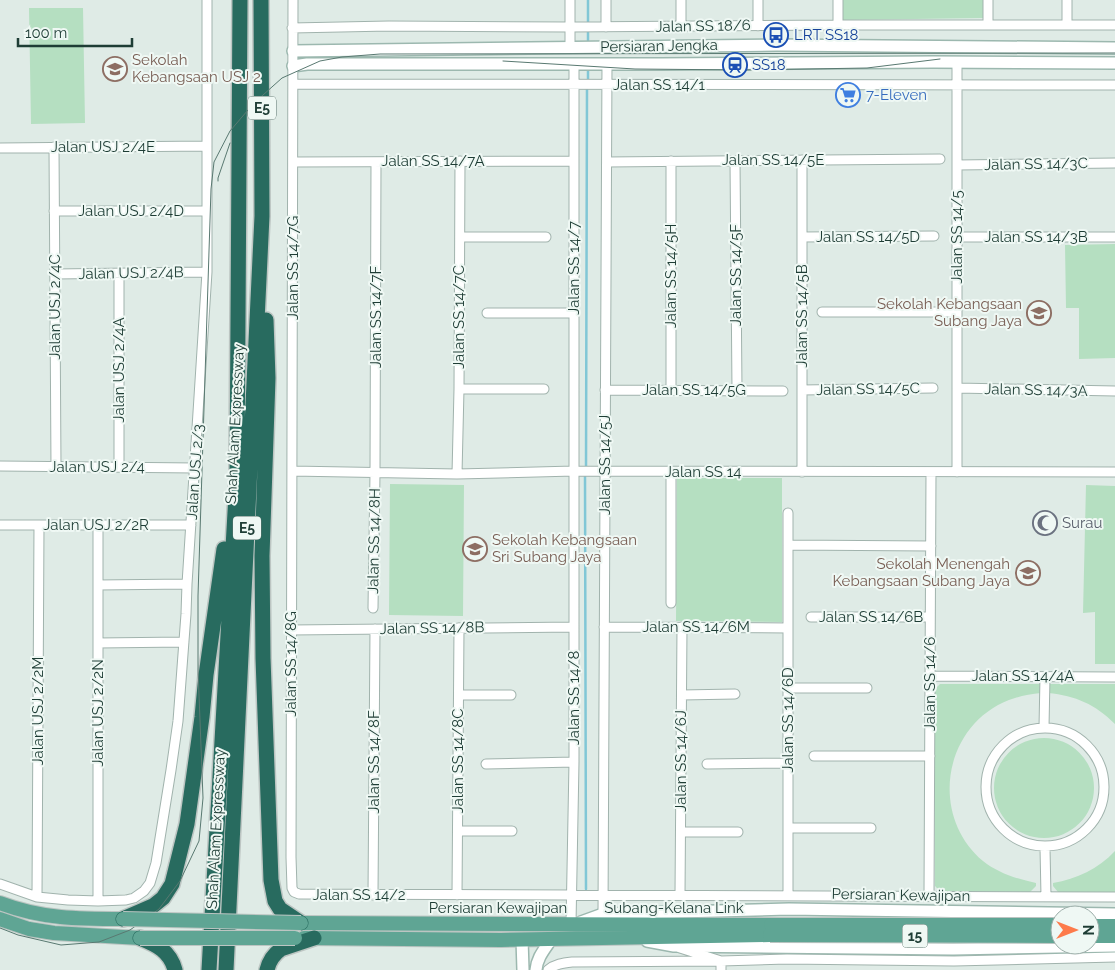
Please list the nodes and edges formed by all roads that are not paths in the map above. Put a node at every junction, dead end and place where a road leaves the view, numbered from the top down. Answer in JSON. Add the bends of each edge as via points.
{"nodes":[{"id":1,"x":207,"y":0,"type":"edge"},
{"id":2,"x":240,"y":0,"type":"edge"},
{"id":3,"x":261,"y":0,"type":"edge"},
{"id":4,"x":293,"y":0,"type":"edge"},
{"id":5,"x":570,"y":0,"type":"edge"},
{"id":6,"x":606,"y":0,"type":"edge"},
{"id":7,"x":681,"y":0,"type":"edge"},
{"id":8,"x":758,"y":0,"type":"edge"},
{"id":9,"x":838,"y":0,"type":"edge"},
{"id":10,"x":988,"y":0,"type":"edge"},
{"id":11,"x":1066,"y":0,"type":"edge"},
{"id":12,"x":838,"y":25,"type":"junction"},
{"id":13,"x":988,"y":25,"type":"junction"},
{"id":14,"x":1067,"y":25,"type":"junction"},
{"id":15,"x":1115,"y":25,"type":"edge"},
{"id":16,"x":681,"y":26,"type":"junction"},
{"id":17,"x":758,"y":26,"type":"junction"},
{"id":18,"x":570,"y":27,"type":"junction"},
{"id":19,"x":606,"y":27,"type":"junction"},
{"id":20,"x":292,"y":28,"type":"junction"},
{"id":21,"x":570,"y":47,"type":"junction"},
{"id":22,"x":1115,"y":48,"type":"edge"},
{"id":23,"x":293,"y":51,"type":"junction"},
{"id":24,"x":308,"y":51,"type":"junction"},
{"id":25,"x":957,"y":62,"type":"junction"},
{"id":26,"x":1115,"y":63,"type":"edge"},
{"id":27,"x":307,"y":64,"type":"junction"},
{"id":28,"x":583,"y":64,"type":"junction"},
{"id":29,"x":607,"y":64,"type":"junction"},
{"id":30,"x":293,"y":66,"type":"junction"},
{"id":31,"x":293,"y":84,"type":"junction"},
{"id":32,"x":574,"y":85,"type":"junction"},
{"id":33,"x":607,"y":85,"type":"junction"},
{"id":34,"x":957,"y":85,"type":"junction"},
{"id":35,"x":1115,"y":86,"type":"edge"},
{"id":36,"x":207,"y":146,"type":"junction"},
{"id":37,"x":54,"y":147,"type":"junction"},
{"id":38,"x":0,"y":148,"type":"edge"},
{"id":39,"x":940,"y":159,"type":"dead end"},
{"id":40,"x":736,"y":160,"type":"junction"},
{"id":41,"x":802,"y":160,"type":"junction"},
{"id":42,"x":460,"y":161,"type":"junction"},
{"id":43,"x":574,"y":161,"type":"junction"},
{"id":44,"x":671,"y":161,"type":"junction"},
{"id":45,"x":293,"y":162,"type":"junction"},
{"id":46,"x":376,"y":162,"type":"junction"},
{"id":47,"x":607,"y":162,"type":"junction"},
{"id":48,"x":1115,"y":163,"type":"edge"},
{"id":49,"x":957,"y":165,"type":"junction"},
{"id":50,"x":54,"y":211,"type":"junction"},
{"id":51,"x":207,"y":211,"type":"junction"},
{"id":52,"x":262,"y":216,"type":"junction"},
{"id":53,"x":934,"y":236,"type":"dead end"},
{"id":54,"x":460,"y":237,"type":"junction"},
{"id":55,"x":546,"y":237,"type":"dead end"},
{"id":56,"x":802,"y":237,"type":"junction"},
{"id":57,"x":957,"y":237,"type":"junction"},
{"id":58,"x":1115,"y":237,"type":"edge"},
{"id":59,"x":207,"y":272,"type":"junction"},
{"id":60,"x":119,"y":273,"type":"junction"},
{"id":61,"x":55,"y":274,"type":"junction"},
{"id":62,"x":822,"y":312,"type":"dead end"},
{"id":63,"x":957,"y":312,"type":"junction"},
{"id":64,"x":487,"y":313,"type":"dead end"},
{"id":65,"x":574,"y":313,"type":"junction"},
{"id":66,"x":933,"y":388,"type":"dead end"},
{"id":67,"x":957,"y":388,"type":"junction"},
{"id":68,"x":459,"y":389,"type":"junction"},
{"id":69,"x":544,"y":390,"type":"dead end"},
{"id":70,"x":605,"y":390,"type":"junction"},
{"id":71,"x":671,"y":390,"type":"junction"},
{"id":72,"x":737,"y":390,"type":"junction"},
{"id":73,"x":802,"y":390,"type":"junction"},
{"id":74,"x":783,"y":391,"type":"dead end"},
{"id":75,"x":1115,"y":391,"type":"edge"},
{"id":76,"x":0,"y":466,"type":"edge"},
{"id":77,"x":56,"y":467,"type":"junction"},
{"id":78,"x":119,"y":467,"type":"junction"},
{"id":79,"x":195,"y":468,"type":"junction"},
{"id":80,"x":292,"y":471,"type":"junction"},
{"id":81,"x":582,"y":471,"type":"junction"},
{"id":82,"x":605,"y":471,"type":"junction"},
{"id":83,"x":670,"y":471,"type":"junction"},
{"id":84,"x":802,"y":472,"type":"junction"},
{"id":85,"x":931,"y":472,"type":"junction"},
{"id":86,"x":957,"y":472,"type":"junction"},
{"id":87,"x":1115,"y":472,"type":"edge"},
{"id":88,"x":375,"y":473,"type":"junction"},
{"id":89,"x":457,"y":474,"type":"junction"},
{"id":90,"x":237,"y":477,"type":"junction"},
{"id":91,"x":788,"y":513,"type":"dead end"},
{"id":92,"x":0,"y":525,"type":"edge"},
{"id":93,"x":39,"y":525,"type":"junction"},
{"id":94,"x":98,"y":525,"type":"junction"},
{"id":95,"x":191,"y":525,"type":"junction"},
{"id":96,"x":788,"y":545,"type":"junction"},
{"id":97,"x":931,"y":546,"type":"junction"},
{"id":98,"x":98,"y":584,"type":"junction"},
{"id":99,"x":187,"y":584,"type":"junction"},
{"id":100,"x":671,"y":603,"type":"dead end"},
{"id":101,"x":373,"y":608,"type":"dead end"},
{"id":102,"x":811,"y":617,"type":"dead end"},
{"id":103,"x":930,"y":617,"type":"junction"},
{"id":104,"x":574,"y":627,"type":"junction"},
{"id":105,"x":604,"y":627,"type":"junction"},
{"id":106,"x":682,"y":627,"type":"junction"},
{"id":107,"x":459,"y":628,"type":"junction"},
{"id":108,"x":788,"y":628,"type":"junction"},
{"id":109,"x":375,"y":629,"type":"junction"},
{"id":110,"x":291,"y":630,"type":"junction"},
{"id":111,"x":98,"y":642,"type":"junction"},
{"id":112,"x":184,"y":642,"type":"junction"},
{"id":113,"x":930,"y":676,"type":"junction"},
{"id":114,"x":1045,"y":677,"type":"junction"},
{"id":115,"x":1115,"y":677,"type":"edge"},
{"id":116,"x":788,"y":688,"type":"junction"},
{"id":117,"x":866,"y":688,"type":"dead end"},
{"id":118,"x":735,"y":694,"type":"dead end"},
{"id":119,"x":459,"y":695,"type":"junction"},
{"id":120,"x":511,"y":695,"type":"dead end"},
{"id":121,"x":682,"y":695,"type":"junction"},
{"id":122,"x":1044,"y":728,"type":"junction"},
{"id":123,"x":814,"y":756,"type":"dead end"},
{"id":124,"x":930,"y":756,"type":"junction"},
{"id":125,"x":574,"y":762,"type":"junction"},
{"id":126,"x":788,"y":763,"type":"junction"},
{"id":127,"x":486,"y":764,"type":"dead end"},
{"id":128,"x":707,"y":764,"type":"dead end"},
{"id":129,"x":788,"y":828,"type":"junction"},
{"id":130,"x":871,"y":828,"type":"dead end"},
{"id":131,"x":458,"y":831,"type":"junction"},
{"id":132,"x":512,"y":831,"type":"dead end"},
{"id":133,"x":681,"y":832,"type":"junction"},
{"id":134,"x":738,"y":832,"type":"dead end"},
{"id":135,"x":1044,"y":848,"type":"junction"},
{"id":136,"x":0,"y":884,"type":"edge"},
{"id":137,"x":294,"y":892,"type":"joint"},
{"id":138,"x":373,"y":895,"type":"junction"},
{"id":139,"x":457,"y":895,"type":"junction"},
{"id":140,"x":572,"y":895,"type":"junction"},
{"id":141,"x":603,"y":895,"type":"junction"},
{"id":142,"x":680,"y":895,"type":"junction"},
{"id":143,"x":788,"y":896,"type":"junction"},
{"id":144,"x":929,"y":896,"type":"junction"},
{"id":145,"x":1046,"y":896,"type":"junction"},
{"id":146,"x":1115,"y":896,"type":"edge"},
{"id":147,"x":37,"y":897,"type":"junction"},
{"id":148,"x":98,"y":901,"type":"junction"},
{"id":149,"x":0,"y":903,"type":"edge"},
{"id":150,"x":1027,"y":913,"type":"junction"},
{"id":151,"x":603,"y":914,"type":"junction"},
{"id":152,"x":1115,"y":914,"type":"edge"},
{"id":153,"x":0,"y":919,"type":"edge"},
{"id":154,"x":123,"y":919,"type":"junction"},
{"id":155,"x":301,"y":923,"type":"junction"},
{"id":156,"x":574,"y":924,"type":"junction"},
{"id":157,"x":1050,"y":926,"type":"edge"},
{"id":158,"x":1100,"y":926,"type":"edge"},
{"id":159,"x":1115,"y":926,"type":"edge"},
{"id":160,"x":771,"y":930,"type":"junction"},
{"id":161,"x":1050,"y":936,"type":"edge"},
{"id":162,"x":1100,"y":936,"type":"edge"},
{"id":163,"x":1115,"y":936,"type":"edge"},
{"id":164,"x":631,"y":937,"type":"junction"},
{"id":165,"x":140,"y":938,"type":"junction"},
{"id":166,"x":314,"y":938,"type":"junction"},
{"id":167,"x":552,"y":938,"type":"junction"},
{"id":168,"x":522,"y":939,"type":"junction"},
{"id":169,"x":674,"y":946,"type":"junction"},
{"id":170,"x":1115,"y":946,"type":"edge"},
{"id":171,"x":994,"y":948,"type":"junction"},
{"id":172,"x":1115,"y":957,"type":"edge"},
{"id":173,"x":786,"y":959,"type":"junction"},
{"id":174,"x":851,"y":959,"type":"junction"},
{"id":175,"x":721,"y":965,"type":"edge"},
{"id":176,"x":598,"y":966,"type":"edge"},
{"id":177,"x":658,"y":966,"type":"edge"},
{"id":178,"x":175,"y":970,"type":"edge"},
{"id":179,"x":209,"y":970,"type":"edge"},
{"id":180,"x":226,"y":970,"type":"edge"},
{"id":181,"x":267,"y":970,"type":"edge"},
{"id":182,"x":522,"y":970,"type":"edge"},
{"id":183,"x":536,"y":970,"type":"edge"},
{"id":184,"x":548,"y":970,"type":"edge"},
{"id":185,"x":787,"y":970,"type":"edge"},
{"id":186,"x":851,"y":970,"type":"edge"}],
"edges":[{"from":1,"to":36,"type":"street","name":"Jalan USJ 2/3"},
{"from":2,"to":90,"type":"highway","name":"Shah Alam Expressway","number":"E5"},
{"from":3,"to":52,"type":"highway","name":"Shah Alam Expressway","number":"E5"},
{"from":4,"to":20,"type":"street"},
{"from":5,"to":18,"type":"street"},
{"from":6,"to":19,"type":"street"},
{"from":7,"to":16,"type":"street"},
{"from":8,"to":17,"type":"street"},
{"from":9,"to":12,"type":"street"},
{"from":10,"to":13,"type":"street"},
{"from":11,"to":14,"type":"street"},
{"from":12,"to":13,"type":"street","name":"Jalan SS 18/6"},
{"from":12,"to":17,"type":"street","name":"Jalan SS 18/6"},
{"from":13,"to":14,"type":"street","name":"Jalan SS 18/6"},
{"from":14,"to":15,"type":"street","name":"Jalan SS 18/6"},
{"from":16,"to":17,"type":"street","name":"Jalan SS 18/6"},
{"from":16,"to":19,"type":"street","name":"Jalan SS 18/6"},
{"from":18,"to":19,"type":"street","name":"Jalan SS 18/6"},
{"from":18,"to":20,"type":"street","name":"Jalan SS 18/6"},
{"from":18,"to":21,"type":"street"},
{"from":20,"to":23,"type":"street"},
{"from":21,"to":22,"type":"main road","name":"Persiaran Jengka"},
{"from":21,"to":24,"type":"main road","name":"Persiaran Jengka"},
{"from":23,"to":24,"type":"main road","name":"Persiaran Jengka"},
{"from":23,"to":30,"type":"street"},
{"from":24,"to":27,"type":"main road","via":[[302,58]]},
{"from":25,"to":26,"type":"main road","name":"Persiaran Jengka"},
{"from":25,"to":29,"type":"main road","name":"Persiaran Jengka"},
{"from":25,"to":34,"type":"street","name":"Jalan SS 14/5"},
{"from":27,"to":28,"type":"main road","name":"Persiaran Jengka"},
{"from":27,"to":30,"type":"main road","name":"Persiaran Jengka"},
{"from":28,"to":29,"type":"main road","name":"Persiaran Jengka"},
{"from":28,"to":32,"type":"street","name":"Jalan SS 14/7"},
{"from":29,"to":33,"type":"street","name":"Jalan SS 14/5J"},
{"from":30,"to":31,"type":"street","name":"Jalan SS 14/7G"},
{"from":31,"to":32,"type":"street","name":"Jalan SS 14/1"},
{"from":31,"to":45,"type":"street","name":"Jalan SS 14/7G"},
{"from":32,"to":33,"type":"street","name":"Jalan SS 14/1"},
{"from":32,"to":43,"type":"street","name":"Jalan SS 14/7"},
{"from":33,"to":34,"type":"street","name":"Jalan SS 14/1"},
{"from":33,"to":47,"type":"street","name":"Jalan SS 14/5J"},
{"from":34,"to":35,"type":"street","name":"Jalan SS 14/1"},
{"from":34,"to":49,"type":"street","name":"Jalan SS 14/5"},
{"from":36,"to":37,"type":"street","name":"Jalan USJ 2/4E"},
{"from":36,"to":51,"type":"street","name":"Jalan USJ 2/3"},
{"from":37,"to":38,"type":"street","name":"Jalan USJ 2/4E"},
{"from":37,"to":50,"type":"street","name":"Jalan USJ 2/4C"},
{"from":39,"to":41,"type":"street","name":"Jalan SS 14/5E"},
{"from":40,"to":41,"type":"street","name":"Jalan SS 14/5E"},
{"from":40,"to":44,"type":"street","name":"Jalan SS 14/5E"},
{"from":40,"to":72,"type":"street","name":"Jalan SS 14/5F"},
{"from":41,"to":56,"type":"street","name":"Jalan SS 14/5B"},
{"from":42,"to":43,"type":"street","name":"Jalan SS 14/7A"},
{"from":42,"to":46,"type":"street","name":"Jalan SS 14/7A"},
{"from":42,"to":54,"type":"street","name":"Jalan SS 14/7C"},
{"from":43,"to":65,"type":"street","name":"Jalan SS 14/7"},
{"from":44,"to":47,"type":"street","name":"Jalan SS 14/5E"},
{"from":44,"to":71,"type":"street","name":"Jalan SS 14/5H"},
{"from":45,"to":46,"type":"street","name":"Jalan SS 14/7A"},
{"from":45,"to":80,"type":"street","name":"Jalan SS 14/7G"},
{"from":46,"to":88,"type":"street","name":"Jalan SS 14/7F"},
{"from":47,"to":70,"type":"street","name":"Jalan SS 14/5J"},
{"from":48,"to":49,"type":"street","name":"Jalan SS 14/3C"},
{"from":49,"to":57,"type":"street","name":"Jalan SS 14/5"},
{"from":50,"to":51,"type":"street","name":"Jalan USJ 2/4D"},
{"from":50,"to":61,"type":"street","name":"Jalan USJ 2/4C"},
{"from":51,"to":59,"type":"street","name":"Jalan USJ 2/3"},
{"from":52,"to":155,"type":"highway","via":[[268,378],[262,556],[263,658],[271,880],[280,909]]},
{"from":52,"to":180,"type":"highway","name":"Shah Alam Expressway","number":"E5"},
{"from":53,"to":56,"type":"street","name":"Jalan SS 14/5D"},
{"from":54,"to":55,"type":"street"},
{"from":54,"to":68,"type":"street","name":"Jalan SS 14/7C"},
{"from":56,"to":73,"type":"street","name":"Jalan SS 14/5B"},
{"from":57,"to":58,"type":"street","name":"Jalan SS 14/3B"},
{"from":57,"to":63,"type":"street","name":"Jalan SS 14/5"},
{"from":59,"to":60,"type":"street","name":"Jalan USJ 2/4B"},
{"from":59,"to":79,"type":"street","name":"Jalan USJ 2/3"},
{"from":60,"to":61,"type":"street","name":"Jalan USJ 2/4B"},
{"from":60,"to":78,"type":"street","name":"Jalan USJ 2/4A"},
{"from":61,"to":77,"type":"street","name":"Jalan USJ 2/4C"},
{"from":62,"to":63,"type":"street"},
{"from":63,"to":67,"type":"street","name":"Jalan SS 14/5"},
{"from":64,"to":65,"type":"street"},
{"from":65,"to":81,"type":"street","name":"Jalan SS 14/7"},
{"from":66,"to":73,"type":"street","name":"Jalan SS 14/5C"},
{"from":67,"to":75,"type":"street","name":"Jalan SS 14/3A"},
{"from":67,"to":86,"type":"street","name":"Jalan SS 14/5"},
{"from":68,"to":69,"type":"street"},
{"from":68,"to":89,"type":"street","name":"Jalan SS 14/7C"},
{"from":70,"to":71,"type":"street","name":"Jalan SS 14/5G"},
{"from":70,"to":82,"type":"street","name":"Jalan SS 14/5J"},
{"from":71,"to":72,"type":"street","name":"Jalan SS 14/5G"},
{"from":72,"to":74,"type":"street","name":"Jalan SS 14/5G"},
{"from":73,"to":84,"type":"street","name":"Jalan SS 14/5B"},
{"from":76,"to":77,"type":"street","name":"Jalan USJ 2/4"},
{"from":77,"to":78,"type":"street","name":"Jalan USJ 2/4"},
{"from":78,"to":79,"type":"street","name":"Jalan USJ 2/4"},
{"from":79,"to":95,"type":"street","name":"Jalan USJ 2/3"},
{"from":80,"to":88,"type":"street","name":"Jalan SS 14"},
{"from":80,"to":110,"type":"street","name":"Jalan SS 14/8G"},
{"from":81,"to":82,"type":"street","name":"Jalan SS 14"},
{"from":81,"to":89,"type":"street","name":"Jalan SS 14"},
{"from":81,"to":104,"type":"street","name":"Jalan SS 14/8"},
{"from":82,"to":83,"type":"street","name":"Jalan SS 14"},
{"from":82,"to":105,"type":"street","name":"Jalan SS 14/5J"},
{"from":83,"to":84,"type":"street","name":"Jalan SS 14"},
{"from":83,"to":100,"type":"street"},
{"from":84,"to":85,"type":"street","name":"Jalan SS 14"},
{"from":85,"to":86,"type":"street","name":"Jalan SS 14"},
{"from":85,"to":97,"type":"street","name":"Jalan SS 14/6"},
{"from":86,"to":87,"type":"street","name":"Jalan SS 14"},
{"from":88,"to":89,"type":"street","name":"Jalan SS 14"},
{"from":88,"to":101,"type":"street","name":"Jalan SS 14/8H"},
{"from":90,"to":154,"type":"highway","via":[[228,519],[187,824],[172,884],[153,906]]},
{"from":90,"to":179,"type":"highway","name":"Shah Alam Expressway","number":"E5"},
{"from":91,"to":96,"type":"street","name":"Jalan SS 14/6D"},
{"from":92,"to":93,"type":"street","name":"Jalan USJ 2/2R"},
{"from":93,"to":94,"type":"street","name":"Jalan USJ 2/2R"},
{"from":93,"to":147,"type":"street","name":"Jalan USJ 2/2M"},
{"from":94,"to":95,"type":"street","name":"Jalan USJ 2/2R"},
{"from":94,"to":98,"type":"street","name":"Jalan USJ 2/2N"},
{"from":95,"to":99,"type":"street","name":"Jalan USJ 2/3"},
{"from":96,"to":97,"type":"street"},
{"from":96,"to":108,"type":"street","name":"Jalan SS 14/6D"},
{"from":97,"to":103,"type":"street","name":"Jalan SS 14/6"},
{"from":98,"to":99,"type":"street"},
{"from":98,"to":111,"type":"street","name":"Jalan USJ 2/2N"},
{"from":99,"to":112,"type":"street","name":"Jalan USJ 2/3"},
{"from":102,"to":103,"type":"street","name":"Jalan SS 14/6B"},
{"from":103,"to":113,"type":"street","name":"Jalan SS 14/6"},
{"from":104,"to":107,"type":"street","name":"Jalan SS 14/8B"},
{"from":104,"to":125,"type":"street","name":"Jalan SS 14/8"},
{"from":105,"to":106,"type":"street","name":"Jalan SS 14/6M"},
{"from":105,"to":141,"type":"street","name":"Jalan SS 14/5J"},
{"from":106,"to":108,"type":"street","name":"Jalan SS 14/6M"},
{"from":106,"to":121,"type":"street","name":"Jalan SS 14/6J"},
{"from":107,"to":109,"type":"street","name":"Jalan SS 14/8B"},
{"from":107,"to":119,"type":"street","name":"Jalan SS 14/8C"},
{"from":108,"to":116,"type":"street","name":"Jalan SS 14/6D"},
{"from":109,"to":110,"type":"street","name":"Jalan SS 14/8B"},
{"from":109,"to":138,"type":"street","name":"Jalan SS 14/8F"},
{"from":110,"to":137,"type":"street","name":"Jalan SS 14/8G","via":[[291,857]]},
{"from":111,"to":112,"type":"street"},
{"from":111,"to":148,"type":"street","name":"Jalan USJ 2/2N"},
{"from":112,"to":148,"type":"street","name":"Jalan USJ 2/3","via":[[171,770],[150,883],[134,898]]},
{"from":113,"to":114,"type":"street","name":"Jalan SS 14/4A"},
{"from":113,"to":124,"type":"street","name":"Jalan SS 14/6"},
{"from":114,"to":115,"type":"street","name":"Jalan SS 14/4A"},
{"from":114,"to":122,"type":"street"},
{"from":116,"to":117,"type":"street"},
{"from":116,"to":126,"type":"street","name":"Jalan SS 14/6D"},
{"from":118,"to":121,"type":"street"},
{"from":119,"to":120,"type":"street"},
{"from":119,"to":131,"type":"street","name":"Jalan SS 14/8C"},
{"from":121,"to":133,"type":"street","name":"Jalan SS 14/6J"},
{"from":122,"to":135,"type":"street","via":[[1014,736],[1002,746],[993,758],[986,788],[994,818],[1003,830],[1015,839]]},
{"from":122,"to":135,"type":"street","via":[[1060,729],[1090,747],[1104,778],[1100,812],[1090,827],[1062,845]]},
{"from":123,"to":124,"type":"street"},
{"from":124,"to":144,"type":"street","name":"Jalan SS 14/6"},
{"from":125,"to":127,"type":"street"},
{"from":125,"to":140,"type":"street","name":"Jalan SS 14/8"},
{"from":126,"to":128,"type":"street"},
{"from":126,"to":129,"type":"street","name":"Jalan SS 14/6D"},
{"from":129,"to":130,"type":"street"},
{"from":129,"to":143,"type":"street","name":"Jalan SS 14/6D"},
{"from":131,"to":132,"type":"street"},
{"from":131,"to":139,"type":"street","name":"Jalan SS 14/8C"},
{"from":133,"to":134,"type":"street"},
{"from":133,"to":142,"type":"street","name":"Jalan SS 14/6J"},
{"from":135,"to":145,"type":"street"},
{"from":136,"to":147,"type":"street","name":"Jalan USJ 2/3"},
{"from":137,"to":138,"type":"street","name":"Jalan SS 14/2"},
{"from":138,"to":139,"type":"street","name":"Jalan SS 14/2"},
{"from":139,"to":140,"type":"street","name":"Jalan SS 14/2"},
{"from":140,"to":141,"type":"street","name":"Jalan SS 14/2"},
{"from":140,"to":156,"type":"street","name":"Jalan SS 14/8"},
{"from":141,"to":142,"type":"street","name":"Jalan SS 14/2"},
{"from":141,"to":151,"type":"street","name":"Jalan SS 14/5J"},
{"from":142,"to":143,"type":"street","name":"Jalan SS 14/2"},
{"from":143,"to":144,"type":"street","name":"Jalan SS 14/2"},
{"from":144,"to":145,"type":"street","name":"Jalan SS 14/2"},
{"from":145,"to":146,"type":"street","name":"Jalan SS 14/2"},
{"from":147,"to":148,"type":"street","name":"Jalan USJ 2/3"},
{"from":149,"to":154,"type":"main road","name":"Persiaran Kewajipan","via":[[57,917]]},
{"from":150,"to":151,"type":"main road","name":"Persiaran Kewajipan","via":[[789,909]]},
{"from":150,"to":152,"type":"main road","name":"Persiaran Kewajipan"},
{"from":150,"to":171,"type":"main road","via":[[1038,921],[1040,929],[1036,938]]},
{"from":151,"to":156,"type":"main road","name":"Persiaran Kewajipan"},
{"from":153,"to":165,"type":"main road","name":"Persiaran Kewajipan","via":[[54,933]]},
{"from":154,"to":155,"type":"main road","name":"Persiaran Kewajipan","bridge":true},
{"from":155,"to":156,"type":"main road","name":"Persiaran Kewajipan"},
{"from":156,"to":160,"type":"main road","name":"Subang-Kelana Link"},
{"from":157,"to":160,"type":"main road","number":"15","bridge":true},
{"from":158,"to":159,"type":"main road"},
{"from":160,"to":161,"type":"main road","number":"15","bridge":true},
{"from":160,"to":164,"type":"main road","name":"Subang-Kelana Link"},
{"from":162,"to":163,"type":"main road"},
{"from":164,"to":167,"type":"main road","name":"Persiaran Kewajipan"},
{"from":164,"to":169,"type":"main road","name":"Persiaran Kewajipan"},
{"from":165,"to":166,"type":"main road","name":"Persiaran Kewajipan","bridge":true},
{"from":165,"to":178,"type":"highway","via":[[165,951]]},
{"from":166,"to":168,"type":"main road","name":"Persiaran Kewajipan"},
{"from":166,"to":181,"type":"highway","via":[[281,949]]},
{"from":167,"to":168,"type":"main road","name":"Persiaran Kewajipan"},
{"from":167,"to":183,"type":"main road","via":[[540,955]]},
{"from":168,"to":182,"type":"main road"},
{"from":169,"to":171,"type":"main road","name":"Persiaran Kewajipan"},
{"from":169,"to":175,"type":"street"},
{"from":170,"to":171,"type":"main road","name":"Persiaran Kewajipan"},
{"from":172,"to":174,"type":"street","via":[[954,961]]},
{"from":173,"to":174,"type":"street"},
{"from":173,"to":175,"type":"street"},
{"from":173,"to":185,"type":"street"},
{"from":174,"to":186,"type":"street"},
{"from":175,"to":177,"type":"street"},
{"from":176,"to":177,"type":"street"},
{"from":176,"to":184,"type":"street","via":[[572,962],[555,965]]}]}
